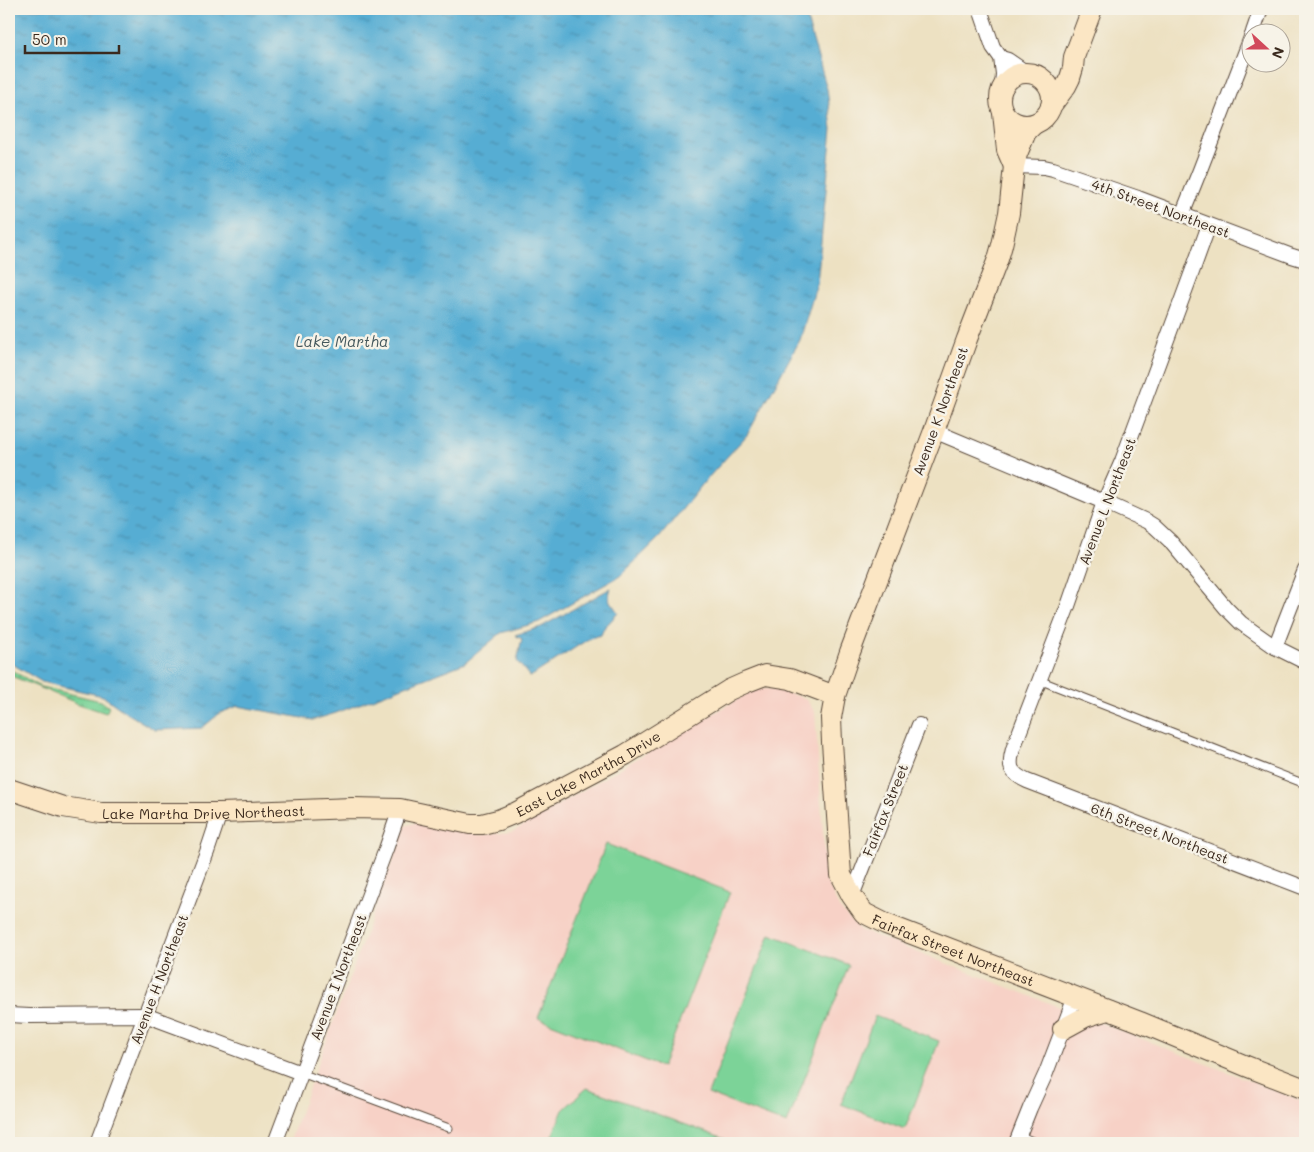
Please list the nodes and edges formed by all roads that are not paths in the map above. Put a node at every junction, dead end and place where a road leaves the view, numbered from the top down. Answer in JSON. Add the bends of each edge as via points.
{"nodes":[{"id":1,"x":980,"y":9,"type":"edge"},
{"id":2,"x":1092,"y":9,"type":"edge"},
{"id":3,"x":1261,"y":9,"type":"edge"},
{"id":4,"x":1256,"y":22,"type":"edge"},
{"id":5,"x":1074,"y":57,"type":"junction"},
{"id":6,"x":1000,"y":58,"type":"junction"},
{"id":7,"x":1242,"y":60,"type":"edge"},
{"id":8,"x":1033,"y":75,"type":"junction"},
{"id":9,"x":1002,"y":87,"type":"junction"},
{"id":10,"x":1051,"y":106,"type":"junction"},
{"id":11,"x":1003,"y":113,"type":"junction"},
{"id":12,"x":1033,"y":125,"type":"junction"},
{"id":13,"x":1014,"y":166,"type":"junction"},
{"id":14,"x":1182,"y":215,"type":"junction"},
{"id":15,"x":1208,"y":225,"type":"junction"},
{"id":16,"x":1305,"y":260,"type":"edge"},
{"id":17,"x":934,"y":431,"type":"junction"},
{"id":18,"x":1104,"y":502,"type":"junction"},
{"id":19,"x":1305,"y":570,"type":"edge"},
{"id":20,"x":1275,"y":647,"type":"junction"},
{"id":21,"x":850,"y":652,"type":"joint"},
{"id":22,"x":1305,"y":662,"type":"edge"},
{"id":23,"x":1039,"y":680,"type":"junction"},
{"id":24,"x":835,"y":696,"type":"junction"},
{"id":25,"x":919,"y":725,"type":"dead end"},
{"id":26,"x":1016,"y":776,"type":"joint"},
{"id":27,"x":1305,"y":784,"type":"edge"},
{"id":28,"x":10,"y":792,"type":"edge"},
{"id":29,"x":400,"y":810,"type":"junction"},
{"id":30,"x":220,"y":813,"type":"junction"},
{"id":31,"x":1305,"y":888,"type":"edge"},
{"id":32,"x":852,"y":896,"type":"junction"},
{"id":33,"x":1075,"y":997,"type":"junction"},
{"id":34,"x":1108,"y":1010,"type":"junction"},
{"id":35,"x":9,"y":1015,"type":"edge"},
{"id":36,"x":146,"y":1015,"type":"junction"},
{"id":37,"x":1063,"y":1029,"type":"junction"},
{"id":38,"x":301,"y":1073,"type":"junction"},
{"id":39,"x":1299,"y":1086,"type":"edge"},
{"id":40,"x":449,"y":1128,"type":"dead end"},
{"id":41,"x":1017,"y":1139,"type":"edge"},
{"id":42,"x":96,"y":1143,"type":"edge"},
{"id":43,"x":275,"y":1143,"type":"edge"},
{"id":44,"x":1037,"y":1143,"type":"edge"}],
"edges":[{"from":1,"to":6,"type":"street"},
{"from":2,"to":5,"type":"street"},
{"from":3,"to":4,"type":"street"},
{"from":5,"to":8,"type":"street","via":[[1056,71]]},
{"from":5,"to":10,"type":"street","via":[[1070,78]]},
{"from":6,"to":8,"type":"street"},
{"from":6,"to":9,"type":"street"},
{"from":7,"to":14,"type":"street"},
{"from":8,"to":9,"type":"street","via":[[1018,74]]},
{"from":8,"to":10,"type":"street","via":[[1044,80],[1051,92]]},
{"from":9,"to":11,"type":"street","via":[[999,100]]},
{"from":10,"to":12,"type":"street","via":[[1045,118]]},
{"from":11,"to":12,"type":"street","via":[[1019,125]]},
{"from":11,"to":13,"type":"street","name":"Avenue K Northeast","via":[[1008,150]]},
{"from":12,"to":13,"type":"street","name":"Avenue K Northeast","via":[[1022,140]]},
{"from":13,"to":14,"type":"street","name":"4th Street Northeast","via":[[1053,169]]},
{"from":13,"to":17,"type":"street","name":"Avenue K Northeast","via":[[1002,245]]},
{"from":14,"to":15,"type":"street","name":"4th Street Northeast"},
{"from":15,"to":16,"type":"street","name":"4th Street Northeast"},
{"from":15,"to":18,"type":"street","name":"Avenue L Northeast"},
{"from":17,"to":18,"type":"street"},
{"from":17,"to":21,"type":"street","name":"Avenue K Northeast"},
{"from":18,"to":20,"type":"street","via":[[1154,526],[1241,624]]},
{"from":18,"to":23,"type":"street","name":"Avenue L Northeast"},
{"from":19,"to":20,"type":"street"},
{"from":20,"to":22,"type":"street"},
{"from":21,"to":24,"type":"street","name":"Fairfax Street Northeast"},
{"from":23,"to":26,"type":"street","name":"Avenue L Northeast","via":[[1010,759]]},
{"from":23,"to":27,"type":"lane"},
{"from":24,"to":29,"type":"street","name":"East Lake Martha Drive","via":[[790,679],[765,676],[729,690],[625,755],[498,820],[470,824]]},
{"from":24,"to":32,"type":"street","name":"Fairfax Street Northeast","via":[[832,742],[841,875]]},
{"from":25,"to":32,"type":"street","name":"Fairfax Street"},
{"from":26,"to":31,"type":"street","name":"6th Street Northeast"},
{"from":28,"to":30,"type":"street","name":"Lake Martha Drive Northeast","via":[[63,807],[101,813]]},
{"from":29,"to":30,"type":"street","name":"Lake Martha Drive Northeast","via":[[352,808]]},
{"from":29,"to":38,"type":"street","name":"Avenue I Northeast"},
{"from":30,"to":36,"type":"street","name":"Avenue H Northeast"},
{"from":32,"to":33,"type":"street","name":"Fairfax Street Northeast","via":[[864,913],[886,924]]},
{"from":33,"to":34,"type":"street","name":"Fairfax Street Northeast"},
{"from":33,"to":37,"type":"street"},
{"from":34,"to":37,"type":"street"},
{"from":34,"to":39,"type":"street","name":"Fairfax Street Northeast"},
{"from":35,"to":36,"type":"street"},
{"from":36,"to":38,"type":"street"},
{"from":36,"to":42,"type":"street","name":"Avenue H Northeast"},
{"from":37,"to":41,"type":"street"},
{"from":38,"to":40,"type":"lane"},
{"from":38,"to":43,"type":"street","name":"Avenue I Northeast"},
{"from":41,"to":44,"type":"lane"}]}
